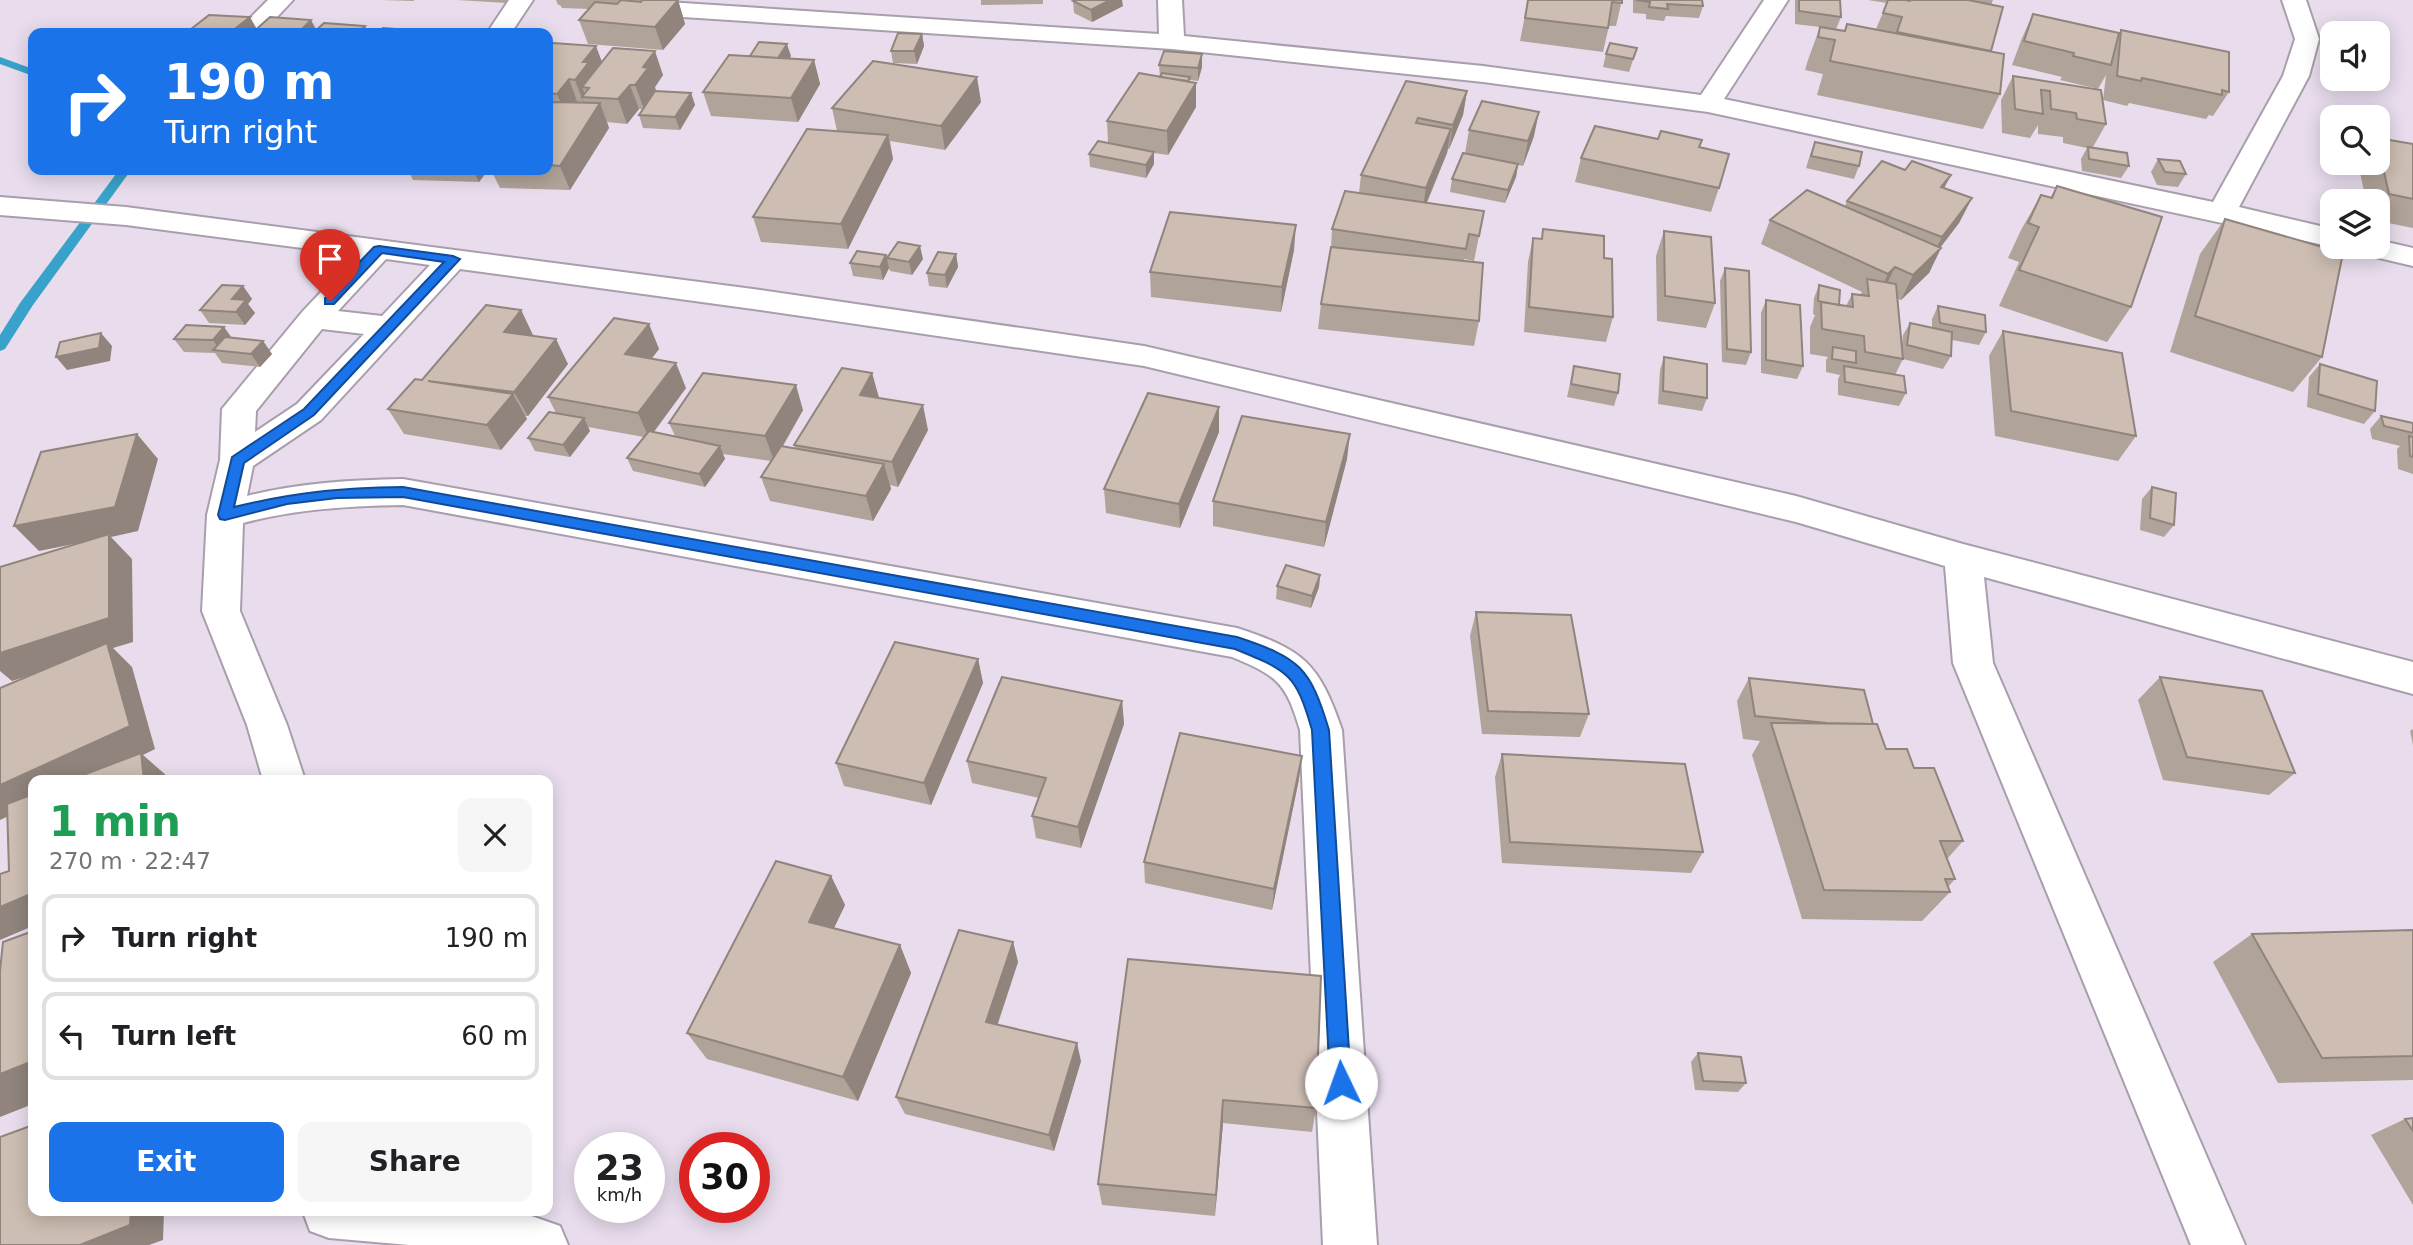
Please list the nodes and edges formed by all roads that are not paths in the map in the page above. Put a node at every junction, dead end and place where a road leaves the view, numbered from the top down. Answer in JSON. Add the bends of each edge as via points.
{"nodes":[{"id":1,"x":281,"y":0,"type":"edge"},
{"id":2,"x":521,"y":0,"type":"edge"},
{"id":3,"x":1170,"y":0,"type":"edge"},
{"id":4,"x":1776,"y":0,"type":"edge"},
{"id":5,"x":2294,"y":0,"type":"edge"},
{"id":6,"x":652,"y":8,"type":"edge"},
{"id":7,"x":263,"y":28,"type":"edge"},
{"id":8,"x":502,"y":28,"type":"edge"},
{"id":9,"x":1172,"y":42,"type":"junction"},
{"id":10,"x":1708,"y":104,"type":"junction"},
{"id":11,"x":0,"y":206,"type":"edge"},
{"id":12,"x":2222,"y":212,"type":"junction"},
{"id":13,"x":2320,"y":235,"type":"edge"},
{"id":14,"x":379,"y":249,"type":"junction"},
{"id":15,"x":2390,"y":252,"type":"edge"},
{"id":16,"x":2413,"y":257,"type":"edge"},
{"id":17,"x":453,"y":259,"type":"junction"},
{"id":18,"x":314,"y":318,"type":"junction"},
{"id":19,"x":390,"y":327,"type":"junction"},
{"id":20,"x":237,"y":460,"type":"junction"},
{"id":21,"x":225,"y":515,"type":"junction"},
{"id":22,"x":1963,"y":558,"type":"junction"},
{"id":23,"x":2413,"y":678,"type":"edge"},
{"id":24,"x":282,"y":775,"type":"edge"},
{"id":25,"x":328,"y":1223,"type":"edge"},
{"id":26,"x":541,"y":1245,"type":"edge"},
{"id":27,"x":1350,"y":1245,"type":"edge"},
{"id":28,"x":2218,"y":1245,"type":"edge"}],
"edges":[{"from":1,"to":7,"type":"street"},
{"from":2,"to":8,"type":"street"},
{"from":3,"to":9,"type":"street"},
{"from":4,"to":10,"type":"street"},
{"from":5,"to":12,"type":"street","via":[[2307,40],[2297,76]]},
{"from":6,"to":9,"type":"street"},
{"from":9,"to":10,"type":"street","via":[[1483,74]]},
{"from":10,"to":12,"type":"street"},
{"from":11,"to":14,"type":"street","via":[[126,216]]},
{"from":12,"to":13,"type":"street"},
{"from":14,"to":17,"type":"street"},
{"from":14,"to":18,"type":"street"},
{"from":15,"to":16,"type":"street"},
{"from":17,"to":19,"type":"street"},
{"from":17,"to":22,"type":"street","via":[[1144,356],[1796,509]]},
{"from":18,"to":19,"type":"street"},
{"from":18,"to":20,"type":"street","via":[[239,409]]},
{"from":19,"to":20,"type":"street","via":[[309,412]]},
{"from":20,"to":21,"type":"street"},
{"from":21,"to":24,"type":"street","via":[[221,611]]},
{"from":21,"to":27,"type":"street","via":[[287,499],[403,492],[1237,643],[1284,664],[1309,690],[1321,730]]},
{"from":22,"to":23,"type":"street"},
{"from":22,"to":28,"type":"street","via":[[1973,663]]},
{"from":25,"to":26,"type":"street","via":[[424,1220],[489,1229]]}]}
